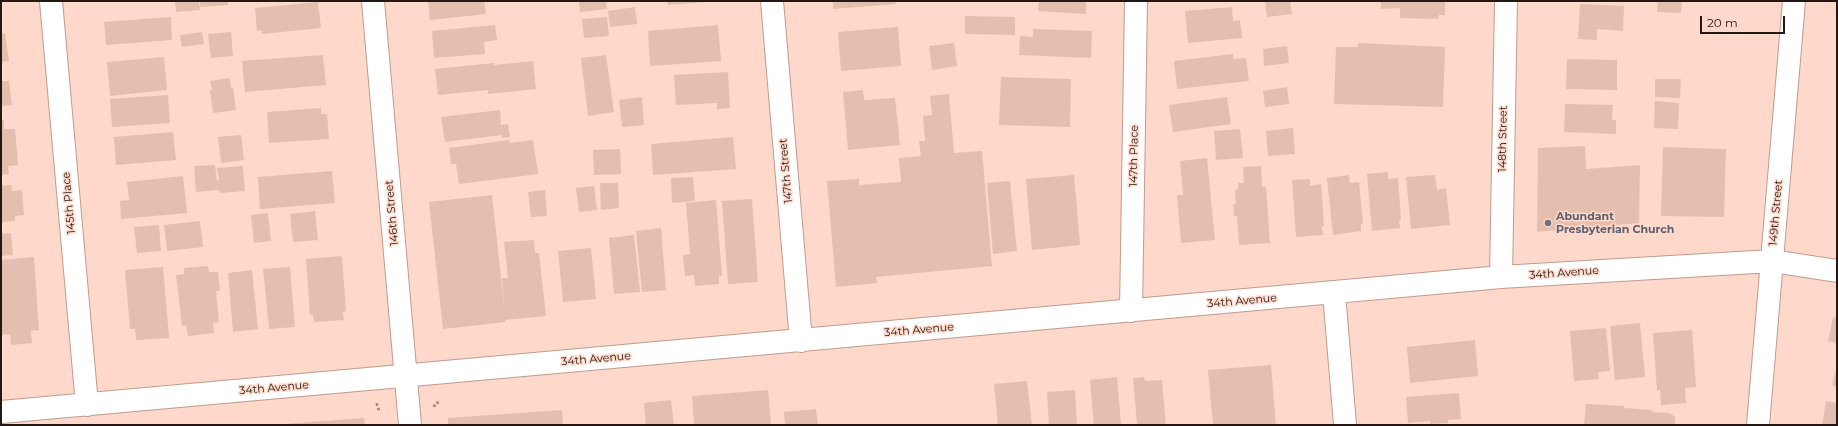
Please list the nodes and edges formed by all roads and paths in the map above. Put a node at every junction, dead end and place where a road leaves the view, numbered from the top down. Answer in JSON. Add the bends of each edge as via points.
{"nodes":[{"id":1,"x":51,"y":1,"type":"edge"},
{"id":2,"x":373,"y":1,"type":"edge"},
{"id":3,"x":772,"y":1,"type":"edge"},
{"id":4,"x":1136,"y":1,"type":"edge"},
{"id":5,"x":1506,"y":1,"type":"edge"},
{"id":6,"x":1794,"y":1,"type":"edge"},
{"id":7,"x":1772,"y":260,"type":"junction"},
{"id":8,"x":1837,"y":271,"type":"edge"},
{"id":9,"x":1501,"y":277,"type":"junction"},
{"id":10,"x":1334,"y":293,"type":"junction"},
{"id":11,"x":1130,"y":311,"type":"junction"},
{"id":12,"x":801,"y":341,"type":"junction"},
{"id":13,"x":406,"y":376,"type":"junction"},
{"id":14,"x":377,"y":403,"type":"dead end"},
{"id":15,"x":87,"y":405,"type":"junction"},
{"id":16,"x":385,"y":409,"type":"dead end"},
{"id":17,"x":1,"y":412,"type":"edge"},
{"id":18,"x":410,"y":425,"type":"edge"},
{"id":19,"x":1345,"y":425,"type":"edge"},
{"id":20,"x":1758,"y":425,"type":"edge"}],
"edges":[{"from":1,"to":15,"type":"street","name":"145th Place"},
{"from":2,"to":13,"type":"street","name":"146th Street"},
{"from":3,"to":12,"type":"street","name":"147th Street"},
{"from":4,"to":11,"type":"street","name":"147th Place"},
{"from":5,"to":9,"type":"street","name":"148th Street"},
{"from":6,"to":7,"type":"street","name":"149th Street"},
{"from":7,"to":8,"type":"street","name":"34th Avenue"},
{"from":7,"to":9,"type":"street","name":"34th Avenue"},
{"from":7,"to":20,"type":"street","name":"149th Street"},
{"from":9,"to":10,"type":"street","name":"34th Avenue"},
{"from":10,"to":11,"type":"street","name":"34th Avenue"},
{"from":10,"to":19,"type":"street"},
{"from":11,"to":12,"type":"street","name":"34th Avenue"},
{"from":12,"to":13,"type":"street","name":"34th Avenue"},
{"from":13,"to":15,"type":"street","name":"34th Avenue"},
{"from":13,"to":18,"type":"street","name":"146th Street"},
{"from":14,"to":16,"type":"path","via":[[377,409]]},
{"from":15,"to":17,"type":"street","name":"34th Avenue"}]}
